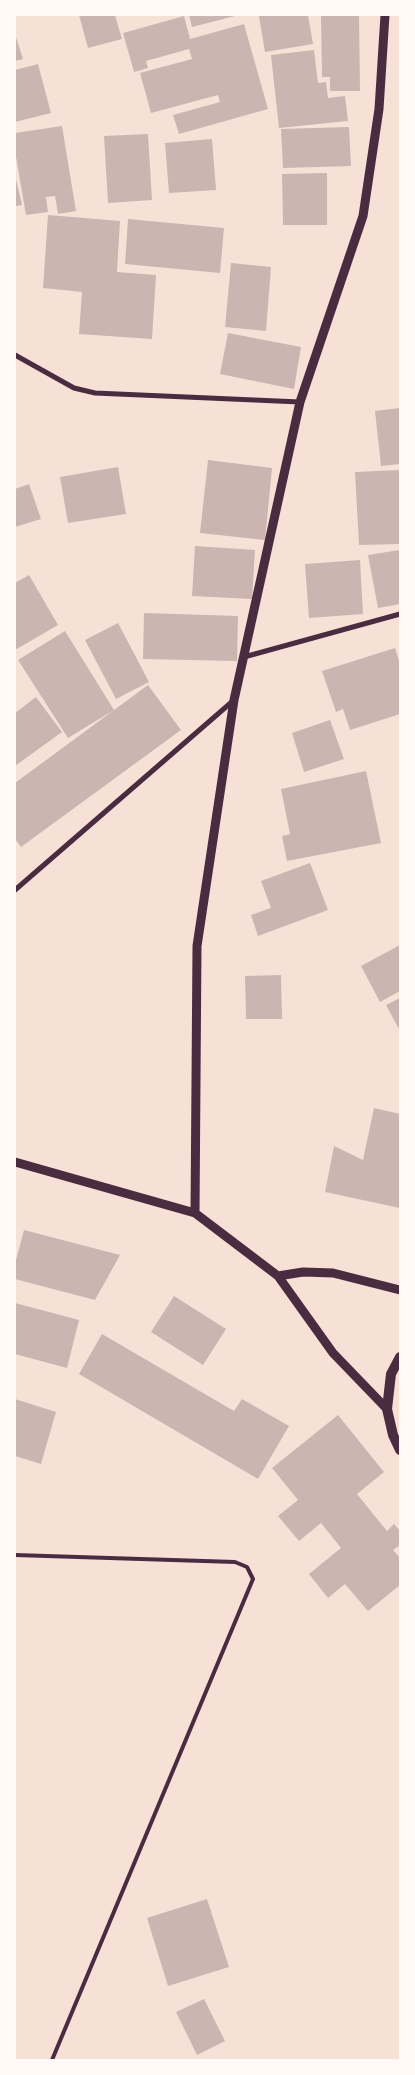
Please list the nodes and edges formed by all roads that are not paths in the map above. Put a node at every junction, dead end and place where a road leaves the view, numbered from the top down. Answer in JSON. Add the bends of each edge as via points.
{"nodes":[{"id":1,"x":385,"y":15,"type":"edge"},
{"id":2,"x":15,"y":355,"type":"edge"},
{"id":3,"x":300,"y":402,"type":"junction"},
{"id":4,"x":400,"y":614,"type":"edge"},
{"id":5,"x":244,"y":657,"type":"junction"},
{"id":6,"x":234,"y":700,"type":"junction"},
{"id":7,"x":15,"y":890,"type":"edge"},
{"id":8,"x":15,"y":1162,"type":"edge"},
{"id":9,"x":195,"y":1213,"type":"junction"},
{"id":10,"x":278,"y":1276,"type":"junction"},
{"id":11,"x":400,"y":1290,"type":"edge"},
{"id":12,"x":400,"y":1358,"type":"edge"},
{"id":13,"x":387,"y":1409,"type":"junction"},
{"id":14,"x":400,"y":1450,"type":"edge"},
{"id":15,"x":15,"y":1554,"type":"edge"},
{"id":16,"x":52,"y":2060,"type":"edge"}],
"edges":[{"from":1,"to":3,"type":"street","via":[[379,109],[363,216]]},
{"from":2,"to":3,"type":"street","via":[[74,388],[96,393]]},
{"from":3,"to":5,"type":"street"},
{"from":4,"to":5,"type":"street"},
{"from":5,"to":6,"type":"street"},
{"from":6,"to":7,"type":"street"},
{"from":6,"to":9,"type":"street","via":[[197,946]]},
{"from":8,"to":9,"type":"street"},
{"from":9,"to":10,"type":"street"},
{"from":10,"to":11,"type":"street","via":[[304,1272],[333,1274]]},
{"from":10,"to":13,"type":"street","via":[[333,1354]]},
{"from":12,"to":13,"type":"main road","via":[[391,1374]]},
{"from":13,"to":14,"type":"main road"},
{"from":15,"to":16,"type":"lane","via":[[235,1562],[247,1567],[253,1579]]}]}
